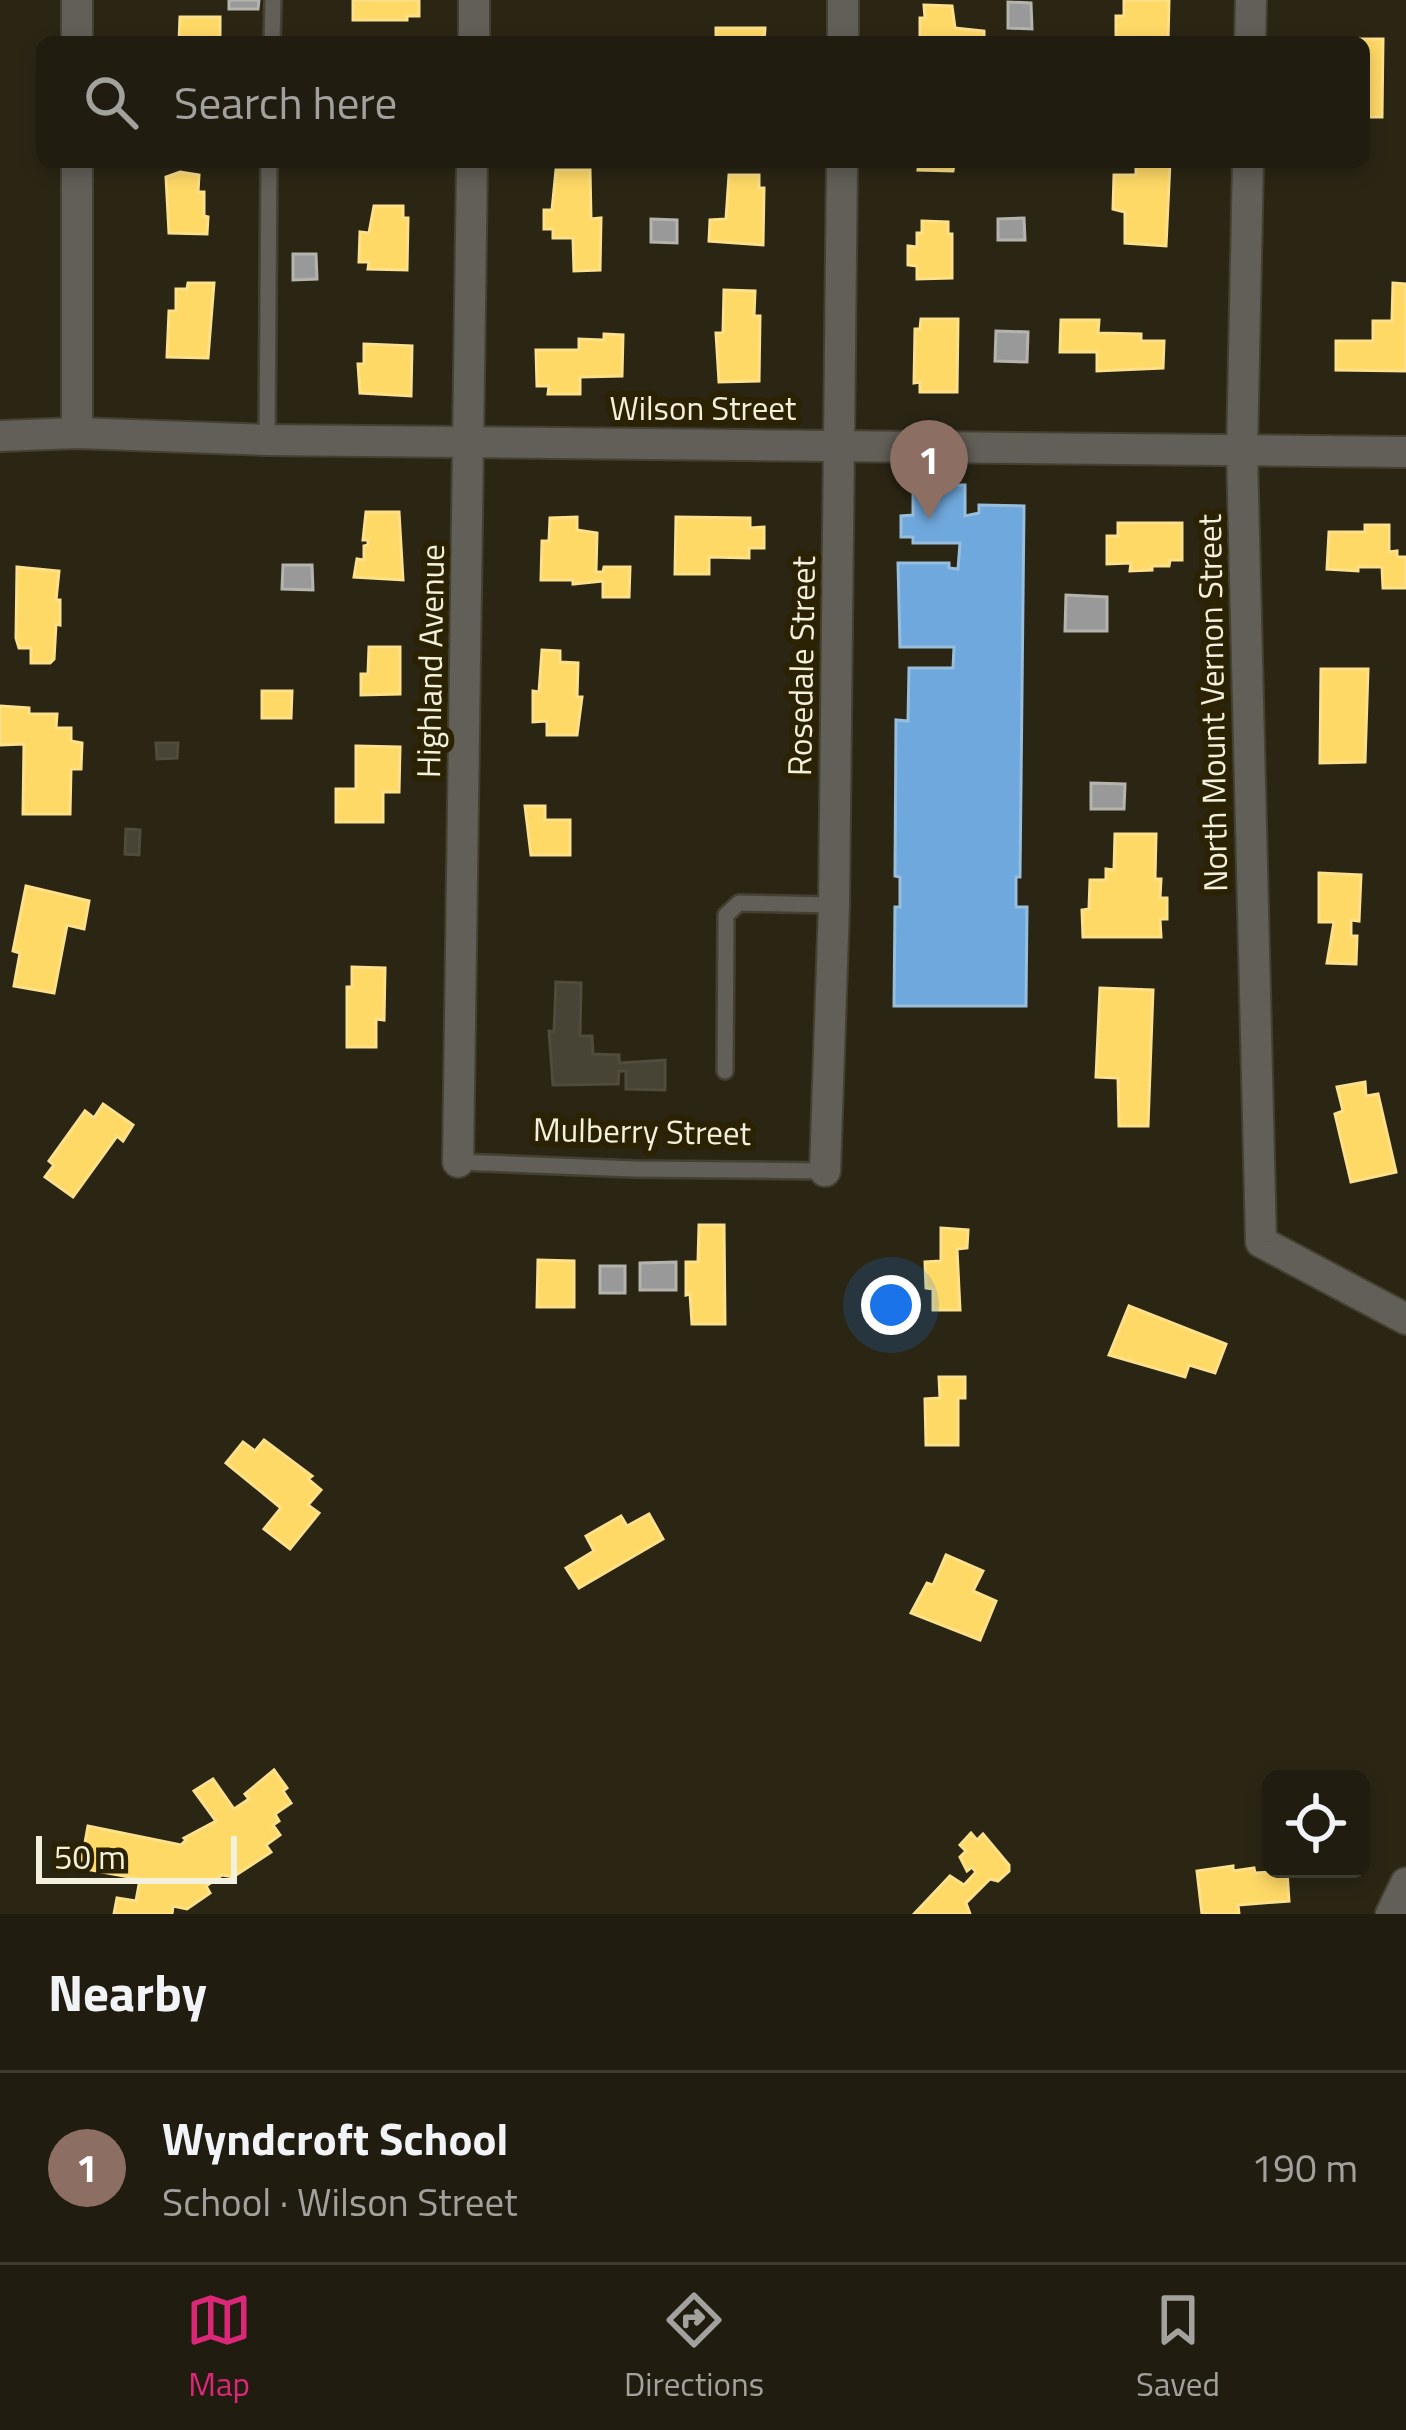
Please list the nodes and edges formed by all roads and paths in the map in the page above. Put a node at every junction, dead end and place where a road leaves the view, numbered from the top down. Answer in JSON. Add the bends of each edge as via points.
{"nodes":[{"id":1,"x":77,"y":0,"type":"edge"},
{"id":2,"x":274,"y":0,"type":"edge"},
{"id":3,"x":474,"y":0,"type":"edge"},
{"id":4,"x":843,"y":0,"type":"edge"},
{"id":5,"x":1251,"y":0,"type":"edge"},
{"id":6,"x":77,"y":36,"type":"edge"},
{"id":7,"x":272,"y":36,"type":"edge"},
{"id":8,"x":473,"y":36,"type":"edge"},
{"id":9,"x":843,"y":36,"type":"edge"},
{"id":10,"x":1250,"y":36,"type":"edge"},
{"id":11,"x":77,"y":168,"type":"edge"},
{"id":12,"x":269,"y":168,"type":"edge"},
{"id":13,"x":472,"y":168,"type":"edge"},
{"id":14,"x":842,"y":168,"type":"edge"},
{"id":15,"x":1248,"y":168,"type":"edge"},
{"id":16,"x":77,"y":433,"type":"junction"},
{"id":17,"x":0,"y":436,"type":"edge"},
{"id":18,"x":267,"y":440,"type":"junction"},
{"id":19,"x":470,"y":442,"type":"junction"},
{"id":20,"x":839,"y":446,"type":"junction"},
{"id":21,"x":1242,"y":452,"type":"junction"},
{"id":22,"x":1406,"y":452,"type":"edge"},
{"id":23,"x":834,"y":905,"type":"junction"},
{"id":24,"x":724,"y":1071,"type":"dead end"},
{"id":25,"x":458,"y":1162,"type":"joint"},
{"id":26,"x":825,"y":1171,"type":"joint"},
{"id":27,"x":1406,"y":1319,"type":"edge"},
{"id":28,"x":1406,"y":1883,"type":"edge"},
{"id":29,"x":1391,"y":1914,"type":"edge"}],
"edges":[{"from":1,"to":6,"type":"street"},
{"from":2,"to":7,"type":"lane"},
{"from":3,"to":8,"type":"street"},
{"from":4,"to":9,"type":"street"},
{"from":5,"to":10,"type":"street"},
{"from":11,"to":16,"type":"street"},
{"from":12,"to":18,"type":"lane"},
{"from":13,"to":19,"type":"street","name":"Highland Avenue"},
{"from":14,"to":20,"type":"street","name":"Rosedale Street"},
{"from":15,"to":21,"type":"street","name":"North Mount Vernon Street"},
{"from":16,"to":17,"type":"street","name":"Wilson Street"},
{"from":16,"to":18,"type":"street","name":"Wilson Street"},
{"from":18,"to":19,"type":"street","name":"Wilson Street"},
{"from":19,"to":20,"type":"street","name":"Wilson Street"},
{"from":19,"to":25,"type":"street","name":"Highland Avenue"},
{"from":20,"to":21,"type":"street","name":"Wilson Street"},
{"from":20,"to":23,"type":"street","name":"Rosedale Street"},
{"from":21,"to":22,"type":"street","name":"Wilson Street"},
{"from":21,"to":27,"type":"street","name":"North Mount Vernon Street","via":[[1261,1242]]},
{"from":23,"to":24,"type":"lane","via":[[739,903],[726,915]]},
{"from":23,"to":26,"type":"street","name":"Rosedale Street"},
{"from":25,"to":26,"type":"lane","name":"Mulberry Street"},
{"from":28,"to":29,"type":"street"}]}
